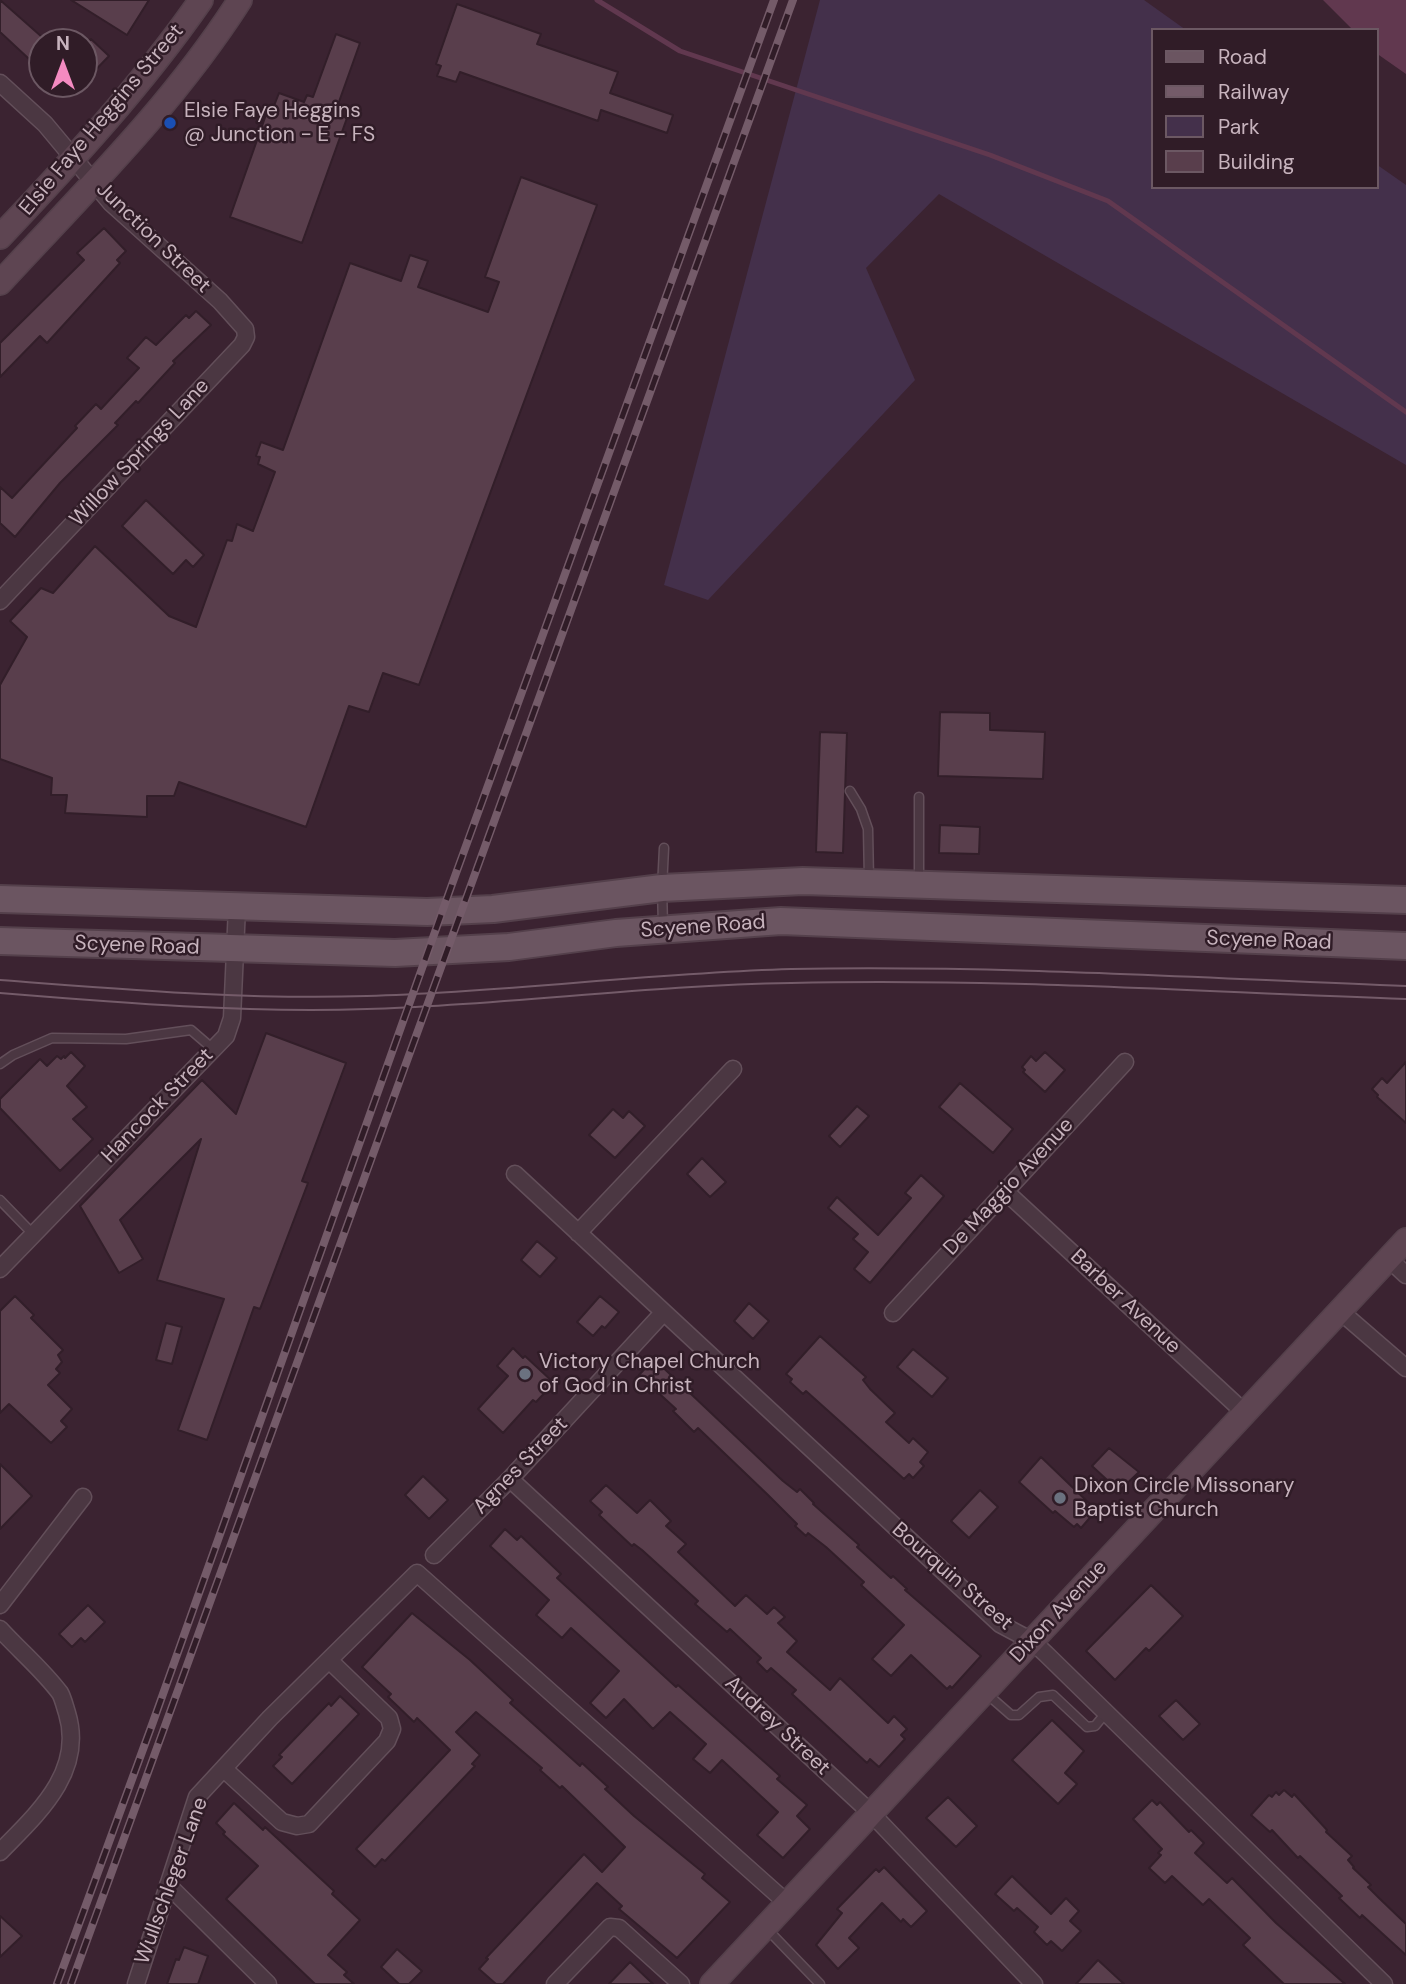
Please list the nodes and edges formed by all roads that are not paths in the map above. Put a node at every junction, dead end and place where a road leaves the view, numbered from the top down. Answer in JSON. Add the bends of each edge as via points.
{"nodes":[{"id":1,"x":201,"y":0,"type":"edge"},
{"id":2,"x":240,"y":0,"type":"edge"},
{"id":3,"x":0,"y":83,"type":"edge"},
{"id":4,"x":75,"y":158,"type":"junction"},
{"id":5,"x":94,"y":182,"type":"junction"},
{"id":6,"x":0,"y":237,"type":"edge"},
{"id":7,"x":0,"y":283,"type":"edge"},
{"id":8,"x":220,"y":301,"type":"joint"},
{"id":9,"x":0,"y":601,"type":"edge"},
{"id":10,"x":850,"y":791,"type":"dead end"},
{"id":11,"x":919,"y":797,"type":"dead end"},
{"id":12,"x":664,"y":848,"type":"dead end"},
{"id":13,"x":893,"y":884,"type":"junction"},
{"id":14,"x":662,"y":888,"type":"junction"},
{"id":15,"x":0,"y":899,"type":"edge"},
{"id":16,"x":1406,"y":900,"type":"edge"},
{"id":17,"x":237,"y":907,"type":"junction"},
{"id":18,"x":892,"y":926,"type":"junction"},
{"id":19,"x":663,"y":929,"type":"junction"},
{"id":20,"x":0,"y":941,"type":"edge"},
{"id":21,"x":1406,"y":946,"type":"edge"},
{"id":22,"x":236,"y":950,"type":"junction"},
{"id":23,"x":213,"y":1049,"type":"junction"},
{"id":24,"x":1125,"y":1062,"type":"dead end"},
{"id":25,"x":0,"y":1065,"type":"edge"},
{"id":26,"x":733,"y":1069,"type":"dead end"},
{"id":27,"x":515,"y":1174,"type":"dead end"},
{"id":28,"x":1005,"y":1191,"type":"junction"},
{"id":29,"x":0,"y":1200,"type":"edge"},
{"id":30,"x":578,"y":1233,"type":"junction"},
{"id":31,"x":33,"y":1234,"type":"junction"},
{"id":32,"x":1406,"y":1240,"type":"edge"},
{"id":33,"x":1389,"y":1259,"type":"junction"},
{"id":34,"x":0,"y":1269,"type":"edge"},
{"id":35,"x":1406,"y":1275,"type":"edge"},
{"id":36,"x":1340,"y":1311,"type":"junction"},
{"id":37,"x":663,"y":1313,"type":"junction"},
{"id":38,"x":893,"y":1313,"type":"dead end"},
{"id":39,"x":1406,"y":1368,"type":"edge"},
{"id":40,"x":1245,"y":1413,"type":"junction"},
{"id":41,"x":510,"y":1479,"type":"junction"},
{"id":42,"x":83,"y":1497,"type":"dead end"},
{"id":43,"x":434,"y":1555,"type":"dead end"},
{"id":44,"x":0,"y":1605,"type":"edge"},
{"id":45,"x":0,"y":1629,"type":"edge"},
{"id":46,"x":1032,"y":1641,"type":"junction"},
{"id":47,"x":329,"y":1660,"type":"junction"},
{"id":48,"x":984,"y":1692,"type":"junction"},
{"id":49,"x":1105,"y":1714,"type":"junction"},
{"id":50,"x":224,"y":1769,"type":"junction"},
{"id":51,"x":871,"y":1813,"type":"junction"},
{"id":52,"x":0,"y":1852,"type":"edge"},
{"id":53,"x":168,"y":1885,"type":"junction"},
{"id":54,"x":787,"y":1903,"type":"junction"},
{"id":55,"x":765,"y":1927,"type":"junction"},
{"id":56,"x":136,"y":1984,"type":"edge"},
{"id":57,"x":268,"y":1984,"type":"edge"},
{"id":58,"x":555,"y":1984,"type":"edge"},
{"id":59,"x":681,"y":1984,"type":"edge"},
{"id":60,"x":712,"y":1984,"type":"edge"},
{"id":61,"x":820,"y":1984,"type":"edge"},
{"id":62,"x":1034,"y":1984,"type":"edge"},
{"id":63,"x":1384,"y":1984,"type":"edge"}],
"edges":[{"from":1,"to":4,"type":"street","name":"Elsie Faye Heggins Street"},
{"from":2,"to":5,"type":"street","name":"Elsie Faye Heggins Street","via":[[198,63]]},
{"from":3,"to":4,"type":"street","name":"Junction Street"},
{"from":4,"to":5,"type":"street","name":"Junction Street"},
{"from":4,"to":6,"type":"street","name":"Elsie Faye Heggins Street"},
{"from":5,"to":7,"type":"street","name":"Elsie Faye Heggins Street"},
{"from":5,"to":8,"type":"street","name":"Junction Street","via":[[111,203]]},
{"from":8,"to":9,"type":"street","name":"Willow Springs Lane","via":[[245,330],[242,345]]},
{"from":10,"to":13,"type":"lane"},
{"from":11,"to":13,"type":"lane"},
{"from":12,"to":14,"type":"lane"},
{"from":13,"to":14,"type":"main road","name":"Scyene Road","via":[[803,881]]},
{"from":13,"to":16,"type":"main road","name":"Scyene Road"},
{"from":13,"to":18,"type":"main road"},
{"from":14,"to":17,"type":"main road","name":"Scyene Road","via":[[482,910]]},
{"from":14,"to":19,"type":"lane"},
{"from":15,"to":17,"type":"main road","name":"Scyene Road"},
{"from":17,"to":22,"type":"street","name":"Hancock Street"},
{"from":18,"to":19,"type":"main road","name":"Scyene Road","via":[[781,921]]},
{"from":18,"to":21,"type":"main road","name":"Scyene Road"},
{"from":19,"to":22,"type":"main road","name":"Scyene Road","via":[[438,952]]},
{"from":20,"to":22,"type":"main road","name":"Scyene Road"},
{"from":22,"to":23,"type":"street","name":"Hancock Street","via":[[232,1018],[226,1036]]},
{"from":23,"to":25,"type":"lane","via":[[191,1030],[126,1039],[52,1038]]},
{"from":23,"to":31,"type":"street","name":"Hancock Street"},
{"from":24,"to":28,"type":"street","name":"De Maggio Avenue"},
{"from":26,"to":30,"type":"street"},
{"from":27,"to":30,"type":"street","name":"Bourquin Street"},
{"from":28,"to":38,"type":"street","name":"De Maggio Avenue"},
{"from":28,"to":40,"type":"street","name":"Barber Avenue"},
{"from":29,"to":31,"type":"lane"},
{"from":30,"to":37,"type":"street","name":"Bourquin Street"},
{"from":31,"to":34,"type":"street","name":"Hancock Street"},
{"from":32,"to":33,"type":"street","name":"Dixon Avenue"},
{"from":33,"to":35,"type":"street"},
{"from":33,"to":36,"type":"street","name":"Dixon Avenue"},
{"from":36,"to":39,"type":"street"},
{"from":36,"to":40,"type":"street","name":"Dixon Avenue"},
{"from":37,"to":41,"type":"street","name":"Agnes Street"},
{"from":37,"to":46,"type":"street","name":"Bourquin Street","via":[[1000,1624]]},
{"from":40,"to":46,"type":"street","name":"Dixon Avenue"},
{"from":41,"to":43,"type":"street","name":"Agnes Street"},
{"from":41,"to":51,"type":"street","name":"Audrey Street"},
{"from":42,"to":44,"type":"street"},
{"from":45,"to":52,"type":"street","via":[[61,1694],[71,1726],[60,1784]]},
{"from":46,"to":48,"type":"street","name":"Dixon Avenue"},
{"from":46,"to":49,"type":"street","name":"Bourquin Street"},
{"from":47,"to":50,"type":"street","name":"Wullschleger Lane"},
{"from":47,"to":50,"type":"street","via":[[389,1718],[393,1729],[309,1824],[282,1822]]},
{"from":47,"to":54,"type":"street","via":[[417,1573]]},
{"from":48,"to":49,"type":"lane","via":[[1011,1714],[1019,1714],[1039,1696],[1053,1695],[1087,1727],[1095,1726]]},
{"from":48,"to":51,"type":"street","name":"Dixon Avenue"},
{"from":49,"to":63,"type":"street","name":"Bourquin Street"},
{"from":50,"to":53,"type":"street","name":"Wullschleger Lane","via":[[197,1797]]},
{"from":51,"to":54,"type":"street","name":"Dixon Avenue"},
{"from":51,"to":62,"type":"street","name":"Audrey Street"},
{"from":53,"to":56,"type":"street","name":"Wullschleger Lane"},
{"from":53,"to":57,"type":"street"},
{"from":54,"to":55,"type":"street","name":"Dixon Avenue"},
{"from":55,"to":60,"type":"street","name":"Dixon Avenue"},
{"from":55,"to":61,"type":"lane"},
{"from":58,"to":59,"type":"street","via":[[610,1927],[619,1928]]}]}
